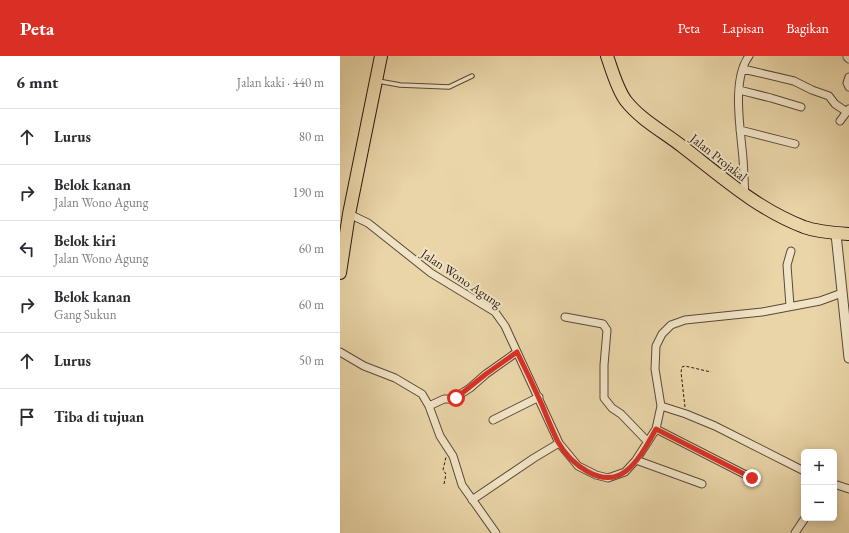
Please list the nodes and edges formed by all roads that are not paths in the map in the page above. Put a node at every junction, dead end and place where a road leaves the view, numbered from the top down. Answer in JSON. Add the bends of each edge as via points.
{"nodes":[{"id":1,"x":381,"y":56,"type":"edge"},
{"id":2,"x":607,"y":56,"type":"edge"},
{"id":3,"x":749,"y":56,"type":"edge"},
{"id":4,"x":743,"y":69,"type":"junction"},
{"id":5,"x":472,"y":76,"type":"dead end"},
{"id":6,"x":849,"y":77,"type":"edge"},
{"id":7,"x":376,"y":81,"type":"junction"},
{"id":8,"x":849,"y":87,"type":"edge"},
{"id":9,"x":739,"y":90,"type":"junction"},
{"id":10,"x":801,"y":107,"type":"dead end"},
{"id":11,"x":848,"y":110,"type":"edge"},
{"id":12,"x":840,"y":121,"type":"dead end"},
{"id":13,"x":740,"y":130,"type":"junction"},
{"id":14,"x":795,"y":144,"type":"dead end"},
{"id":15,"x":745,"y":196,"type":"junction"},
{"id":16,"x":349,"y":214,"type":"junction"},
{"id":17,"x":836,"y":234,"type":"junction"},
{"id":18,"x":849,"y":234,"type":"edge"},
{"id":19,"x":792,"y":251,"type":"dead end"},
{"id":20,"x":340,"y":273,"type":"edge"},
{"id":21,"x":842,"y":292,"type":"junction"},
{"id":22,"x":790,"y":306,"type":"junction"},
{"id":23,"x":565,"y":317,"type":"dead end"},
{"id":24,"x":340,"y":352,"type":"edge"},
{"id":25,"x":517,"y":352,"type":"junction"},
{"id":26,"x":849,"y":358,"type":"edge"},
{"id":27,"x":539,"y":397,"type":"junction"},
{"id":28,"x":429,"y":406,"type":"junction"},
{"id":29,"x":661,"y":406,"type":"junction"},
{"id":30,"x":493,"y":420,"type":"dead end"},
{"id":31,"x":656,"y":429,"type":"junction"},
{"id":32,"x":648,"y":442,"type":"junction"},
{"id":33,"x":558,"y":443,"type":"junction"},
{"id":34,"x":636,"y":460,"type":"junction"},
{"id":35,"x":801,"y":469,"type":"edge"},
{"id":36,"x":752,"y":478,"type":"dead end"},
{"id":37,"x":702,"y":484,"type":"dead end"},
{"id":38,"x":837,"y":485,"type":"edge"},
{"id":39,"x":849,"y":489,"type":"edge"},
{"id":40,"x":472,"y":500,"type":"junction"},
{"id":41,"x":803,"y":521,"type":"edge"},
{"id":42,"x":496,"y":533,"type":"edge"},
{"id":43,"x":795,"y":533,"type":"edge"}],
"edges":[{"from":1,"to":7,"type":"main road"},
{"from":2,"to":15,"type":"main road","name":"Jalan Projakal","via":[[626,100],[645,120]]},
{"from":3,"to":4,"type":"street"},
{"from":4,"to":9,"type":"street"},
{"from":4,"to":11,"type":"street","via":[[794,80],[829,96],[835,104]]},
{"from":5,"to":7,"type":"lane","via":[[449,87],[400,85]]},
{"from":6,"to":8,"type":"street"},
{"from":7,"to":16,"type":"main road"},
{"from":9,"to":10,"type":"street"},
{"from":9,"to":13,"type":"street"},
{"from":11,"to":12,"type":"street"},
{"from":13,"to":14,"type":"street"},
{"from":13,"to":15,"type":"street"},
{"from":15,"to":17,"type":"main road","name":"Jalan Projakal","via":[[804,227]]},
{"from":16,"to":20,"type":"main road"},
{"from":16,"to":25,"type":"street","name":"Jalan Wono Agung","via":[[368,223],[431,273],[495,312],[505,326]]},
{"from":17,"to":18,"type":"main road","name":"Jalan Projakal"},
{"from":17,"to":21,"type":"street"},
{"from":19,"to":22,"type":"street","via":[[787,265]]},
{"from":21,"to":22,"type":"street","name":"Jalan Wono Agung","via":[[820,301]]},
{"from":21,"to":26,"type":"street"},
{"from":22,"to":29,"type":"street","name":"Jalan Wono Agung","via":[[762,312],[684,320],[671,325],[662,334],[656,346],[655,369]]},
{"from":23,"to":32,"type":"street","via":[[603,324],[607,330],[604,398]]},
{"from":24,"to":28,"type":"street","via":[[418,391]]},
{"from":25,"to":27,"type":"street","name":"Jalan Wono Agung"},
{"from":25,"to":28,"type":"street","via":[[454,400],[444,399]]},
{"from":27,"to":30,"type":"street"},
{"from":27,"to":33,"type":"street","name":"Jalan Wono Agung"},
{"from":28,"to":40,"type":"street","via":[[440,436],[453,456],[462,485]]},
{"from":29,"to":31,"type":"street","name":"Jalan Wono Agung"},
{"from":29,"to":35,"type":"street","via":[[715,426]]},
{"from":31,"to":32,"type":"street","name":"Jalan Wono Agung"},
{"from":31,"to":36,"type":"street"},
{"from":32,"to":34,"type":"street","name":"Jalan Wono Agung"},
{"from":33,"to":34,"type":"street","name":"Jalan Wono Agung","via":[[578,466],[608,478],[625,472]]},
{"from":33,"to":40,"type":"street"},
{"from":34,"to":37,"type":"street"},
{"from":38,"to":39,"type":"street"},
{"from":40,"to":42,"type":"street"},
{"from":41,"to":43,"type":"street"}]}
